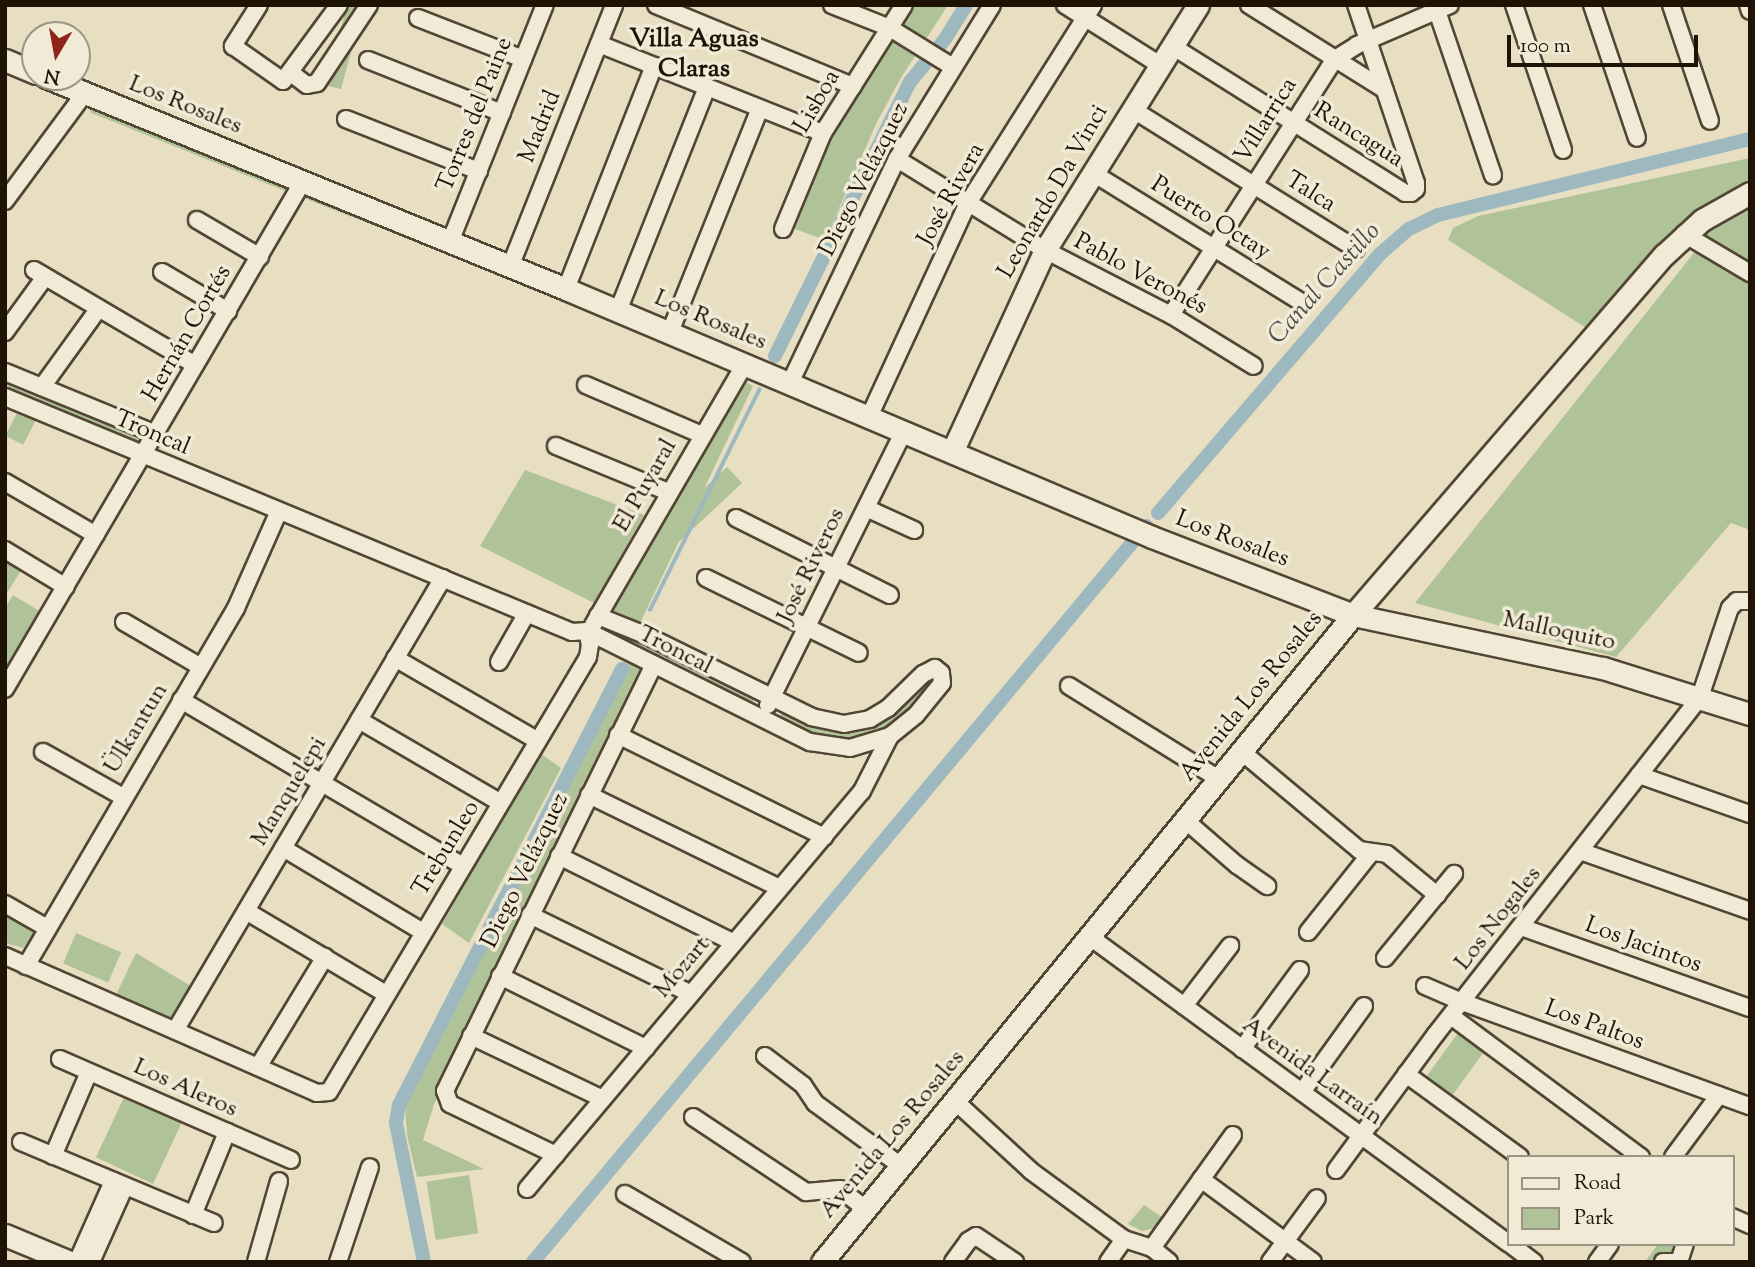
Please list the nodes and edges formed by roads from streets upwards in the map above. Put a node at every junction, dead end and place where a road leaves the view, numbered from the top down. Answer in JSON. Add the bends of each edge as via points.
{"nodes":[{"id":1,"x":259,"y":5,"type":"edge"},
{"id":2,"x":340,"y":5,"type":"edge"},
{"id":3,"x":369,"y":5,"type":"edge"},
{"id":4,"x":614,"y":5,"type":"edge"},
{"id":5,"x":656,"y":5,"type":"edge"},
{"id":6,"x":832,"y":5,"type":"edge"},
{"id":7,"x":904,"y":5,"type":"edge"},
{"id":8,"x":992,"y":5,"type":"edge"},
{"id":9,"x":1065,"y":5,"type":"edge"},
{"id":10,"x":1198,"y":5,"type":"edge"},
{"id":11,"x":1249,"y":5,"type":"edge"},
{"id":12,"x":1356,"y":5,"type":"edge"},
{"id":13,"x":1514,"y":5,"type":"edge"},
{"id":14,"x":1592,"y":5,"type":"edge"},
{"id":15,"x":1671,"y":5,"type":"edge"},
{"id":16,"x":1748,"y":5,"type":"edge"},
{"id":17,"x":541,"y":7,"type":"edge"},
{"id":18,"x":1441,"y":7,"type":"edge"},
{"id":19,"x":1750,"y":11,"type":"edge"},
{"id":20,"x":1089,"y":12,"type":"edge"},
{"id":21,"x":418,"y":18,"type":"dead end"},
{"id":22,"x":890,"y":28,"type":"junction"},
{"id":23,"x":1368,"y":40,"type":"junction"},
{"id":24,"x":599,"y":44,"type":"junction"},
{"id":25,"x":1172,"y":47,"type":"junction"},
{"id":26,"x":368,"y":60,"type":"dead end"},
{"id":27,"x":523,"y":60,"type":"junction"},
{"id":28,"x":1335,"y":60,"type":"junction"},
{"id":29,"x":948,"y":64,"type":"junction"},
{"id":30,"x":1160,"y":65,"type":"junction"},
{"id":31,"x":654,"y":66,"type":"junction"},
{"id":32,"x":291,"y":73,"type":"junction"},
{"id":33,"x":853,"y":86,"type":"junction"},
{"id":34,"x":707,"y":87,"type":"junction"},
{"id":35,"x":1385,"y":90,"type":"junction"},
{"id":36,"x":80,"y":91,"type":"edge"},
{"id":37,"x":85,"y":93,"type":"junction"},
{"id":38,"x":760,"y":108,"type":"junction"},
{"id":39,"x":1132,"y":109,"type":"junction"},
{"id":40,"x":502,"y":114,"type":"junction"},
{"id":41,"x":346,"y":119,"type":"dead end"},
{"id":42,"x":1710,"y":121,"type":"dead end"},
{"id":43,"x":1293,"y":122,"type":"junction"},
{"id":44,"x":823,"y":133,"type":"junction"},
{"id":45,"x":1637,"y":138,"type":"dead end"},
{"id":46,"x":1563,"y":150,"type":"dead end"},
{"id":47,"x":897,"y":159,"type":"junction"},
{"id":48,"x":478,"y":171,"type":"junction"},
{"id":49,"x":1093,"y":173,"type":"junction"},
{"id":50,"x":1493,"y":175,"type":"dead end"},
{"id":51,"x":302,"y":183,"type":"junction"},
{"id":52,"x":1253,"y":185,"type":"junction"},
{"id":53,"x":1750,"y":193,"type":"edge"},
{"id":54,"x":5,"y":201,"type":"edge"},
{"id":55,"x":968,"y":203,"type":"junction"},
{"id":56,"x":197,"y":220,"type":"dead end"},
{"id":57,"x":783,"y":229,"type":"dead end"},
{"id":58,"x":1684,"y":234,"type":"junction"},
{"id":59,"x":450,"y":242,"type":"junction"},
{"id":60,"x":1214,"y":248,"type":"junction"},
{"id":61,"x":1356,"y":249,"type":"dead end"},
{"id":62,"x":1045,"y":250,"type":"junction"},
{"id":63,"x":260,"y":257,"type":"junction"},
{"id":64,"x":510,"y":267,"type":"junction"},
{"id":65,"x":162,"y":272,"type":"dead end"},
{"id":66,"x":1750,"y":273,"type":"edge"},
{"id":67,"x":566,"y":289,"type":"junction"},
{"id":68,"x":1303,"y":303,"type":"dead end"},
{"id":69,"x":99,"y":309,"type":"junction"},
{"id":70,"x":228,"y":311,"type":"junction"},
{"id":71,"x":618,"y":311,"type":"junction"},
{"id":72,"x":1171,"y":315,"type":"junction"},
{"id":73,"x":5,"y":332,"type":"edge"},
{"id":74,"x":670,"y":332,"type":"junction"},
{"id":75,"x":745,"y":364,"type":"junction"},
{"id":76,"x":195,"y":365,"type":"junction"},
{"id":77,"x":1254,"y":366,"type":"dead end"},
{"id":78,"x":5,"y":372,"type":"edge"},
{"id":79,"x":790,"y":383,"type":"junction"},
{"id":80,"x":586,"y":385,"type":"dead end"},
{"id":81,"x":42,"y":387,"type":"junction"},
{"id":82,"x":7,"y":401,"type":"edge"},
{"id":83,"x":869,"y":417,"type":"junction"},
{"id":84,"x":904,"y":431,"type":"junction"},
{"id":85,"x":156,"y":434,"type":"junction"},
{"id":86,"x":702,"y":435,"type":"junction"},
{"id":87,"x":556,"y":446,"type":"dead end"},
{"id":88,"x":952,"y":452,"type":"junction"},
{"id":89,"x":144,"y":456,"type":"junction"},
{"id":90,"x":5,"y":482,"type":"edge"},
{"id":91,"x":668,"y":492,"type":"junction"},
{"id":92,"x":866,"y":508,"type":"junction"},
{"id":93,"x":279,"y":511,"type":"junction"},
{"id":94,"x":736,"y":518,"type":"dead end"},
{"id":95,"x":914,"y":530,"type":"dead end"},
{"id":96,"x":96,"y":536,"type":"junction"},
{"id":97,"x":5,"y":550,"type":"edge"},
{"id":98,"x":836,"y":568,"type":"junction"},
{"id":99,"x":443,"y":578,"type":"junction"},
{"id":100,"x":706,"y":578,"type":"dead end"},
{"id":101,"x":1385,"y":578,"type":"junction"},
{"id":102,"x":66,"y":587,"type":"junction"},
{"id":103,"x":890,"y":596,"type":"dead end"},
{"id":104,"x":1750,"y":601,"type":"edge"},
{"id":105,"x":527,"y":613,"type":"junction"},
{"id":106,"x":1353,"y":615,"type":"junction"},
{"id":107,"x":598,"y":616,"type":"junction"},
{"id":108,"x":124,"y":622,"type":"dead end"},
{"id":109,"x":1388,"y":622,"type":"junction"},
{"id":110,"x":807,"y":628,"type":"junction"},
{"id":111,"x":587,"y":631,"type":"junction"},
{"id":112,"x":859,"y":653,"type":"dead end"},
{"id":113,"x":396,"y":658,"type":"junction"},
{"id":114,"x":499,"y":662,"type":"dead end"},
{"id":115,"x":654,"y":665,"type":"junction"},
{"id":116,"x":201,"y":667,"type":"junction"},
{"id":117,"x":1069,"y":686,"type":"dead end"},
{"id":118,"x":5,"y":689,"type":"edge"},
{"id":119,"x":1700,"y":697,"type":"junction"},
{"id":120,"x":772,"y":699,"type":"junction"},
{"id":121,"x":181,"y":700,"type":"junction"},
{"id":122,"x":1750,"y":714,"type":"edge"},
{"id":123,"x":359,"y":720,"type":"junction"},
{"id":124,"x":761,"y":720,"type":"junction"},
{"id":125,"x":618,"y":735,"type":"junction"},
{"id":126,"x":890,"y":736,"type":"junction"},
{"id":127,"x":538,"y":741,"type":"junction"},
{"id":128,"x":850,"y":748,"type":"junction"},
{"id":129,"x":43,"y":752,"type":"dead end"},
{"id":130,"x":1242,"y":752,"type":"junction"},
{"id":131,"x":871,"y":774,"type":"junction"},
{"id":132,"x":1639,"y":775,"type":"junction"},
{"id":133,"x":1219,"y":779,"type":"junction"},
{"id":134,"x":322,"y":783,"type":"junction"},
{"id":135,"x":589,"y":795,"type":"junction"},
{"id":136,"x":123,"y":797,"type":"junction"},
{"id":137,"x":501,"y":803,"type":"junction"},
{"id":138,"x":1750,"y":814,"type":"edge"},
{"id":139,"x":1185,"y":820,"type":"junction"},
{"id":140,"x":824,"y":836,"type":"junction"},
{"id":141,"x":283,"y":848,"type":"junction"},
{"id":142,"x":1580,"y":851,"type":"junction"},
{"id":143,"x":1371,"y":853,"type":"junction"},
{"id":144,"x":559,"y":856,"type":"junction"},
{"id":145,"x":463,"y":866,"type":"junction"},
{"id":146,"x":1454,"y":874,"type":"dead end"},
{"id":147,"x":1267,"y":886,"type":"dead end"},
{"id":148,"x":780,"y":888,"type":"junction"},
{"id":149,"x":1437,"y":895,"type":"junction"},
{"id":150,"x":5,"y":904,"type":"edge"},
{"id":151,"x":246,"y":911,"type":"junction"},
{"id":152,"x":1750,"y":911,"type":"edge"},
{"id":153,"x":530,"y":915,"type":"junction"},
{"id":154,"x":1521,"y":927,"type":"junction"},
{"id":155,"x":47,"y":928,"type":"junction"},
{"id":156,"x":424,"y":932,"type":"junction"},
{"id":157,"x":1308,"y":932,"type":"dead end"},
{"id":158,"x":1090,"y":937,"type":"junction"},
{"id":159,"x":734,"y":943,"type":"junction"},
{"id":160,"x":1230,"y":946,"type":"dead end"},
{"id":161,"x":5,"y":956,"type":"edge"},
{"id":162,"x":326,"y":957,"type":"junction"},
{"id":163,"x":1385,"y":958,"type":"dead end"},
{"id":164,"x":26,"y":966,"type":"junction"},
{"id":165,"x":1300,"y":970,"type":"dead end"},
{"id":166,"x":500,"y":976,"type":"junction"},
{"id":167,"x":1425,"y":986,"type":"dead end"},
{"id":168,"x":386,"y":994,"type":"junction"},
{"id":169,"x":691,"y":994,"type":"junction"},
{"id":170,"x":1462,"y":1002,"type":"junction"},
{"id":171,"x":1184,"y":1006,"type":"junction"},
{"id":172,"x":1364,"y":1006,"type":"dead end"},
{"id":173,"x":1750,"y":1008,"type":"edge"},
{"id":174,"x":1451,"y":1016,"type":"junction"},
{"id":175,"x":176,"y":1029,"type":"junction"},
{"id":176,"x":471,"y":1036,"type":"junction"},
{"id":177,"x":646,"y":1048,"type":"junction"},
{"id":178,"x":1242,"y":1049,"type":"junction"},
{"id":179,"x":765,"y":1056,"type":"dead end"},
{"id":180,"x":60,"y":1059,"type":"dead end"},
{"id":181,"x":258,"y":1067,"type":"junction"},
{"id":182,"x":89,"y":1072,"type":"junction"},
{"id":183,"x":1406,"y":1074,"type":"junction"},
{"id":184,"x":1302,"y":1092,"type":"junction"},
{"id":185,"x":1719,"y":1095,"type":"junction"},
{"id":186,"x":603,"y":1100,"type":"junction"},
{"id":187,"x":955,"y":1101,"type":"junction"},
{"id":188,"x":1750,"y":1106,"type":"edge"},
{"id":189,"x":693,"y":1117,"type":"dead end"},
{"id":190,"x":226,"y":1132,"type":"junction"},
{"id":191,"x":1233,"y":1135,"type":"dead end"},
{"id":192,"x":1362,"y":1136,"type":"junction"},
{"id":193,"x":21,"y":1142,"type":"dead end"},
{"id":194,"x":556,"y":1155,"type":"junction"},
{"id":195,"x":1517,"y":1155,"type":"edge"},
{"id":196,"x":1638,"y":1155,"type":"edge"},
{"id":197,"x":1674,"y":1155,"type":"edge"},
{"id":198,"x":53,"y":1156,"type":"junction"},
{"id":199,"x":292,"y":1160,"type":"dead end"},
{"id":200,"x":901,"y":1166,"type":"junction"},
{"id":201,"x":370,"y":1167,"type":"dead end"},
{"id":202,"x":1336,"y":1170,"type":"dead end"},
{"id":203,"x":1201,"y":1179,"type":"junction"},
{"id":204,"x":279,"y":1181,"type":"dead end"},
{"id":205,"x":119,"y":1184,"type":"junction"},
{"id":206,"x":527,"y":1189,"type":"dead end"},
{"id":207,"x":625,"y":1194,"type":"dead end"},
{"id":208,"x":1317,"y":1198,"type":"dead end"},
{"id":209,"x":866,"y":1209,"type":"junction"},
{"id":210,"x":193,"y":1215,"type":"junction"},
{"id":211,"x":1734,"y":1218,"type":"edge"},
{"id":212,"x":214,"y":1223,"type":"dead end"},
{"id":213,"x":1750,"y":1225,"type":"edge"},
{"id":214,"x":1124,"y":1239,"type":"junction"},
{"id":215,"x":7,"y":1241,"type":"edge"},
{"id":216,"x":1285,"y":1241,"type":"junction"},
{"id":217,"x":1506,"y":1242,"type":"edge"},
{"id":218,"x":1512,"y":1246,"type":"edge"},
{"id":219,"x":1609,"y":1246,"type":"edge"},
{"id":220,"x":1684,"y":1246,"type":"edge"},
{"id":221,"x":1152,"y":1248,"type":"junction"},
{"id":222,"x":70,"y":1262,"type":"edge"},
{"id":223,"x":76,"y":1262,"type":"edge"},
{"id":224,"x":91,"y":1262,"type":"edge"},
{"id":225,"x":256,"y":1262,"type":"edge"},
{"id":226,"x":338,"y":1262,"type":"edge"},
{"id":227,"x":742,"y":1262,"type":"edge"},
{"id":228,"x":822,"y":1262,"type":"edge"},
{"id":229,"x":953,"y":1262,"type":"edge"},
{"id":230,"x":1015,"y":1262,"type":"edge"},
{"id":231,"x":1108,"y":1262,"type":"edge"},
{"id":232,"x":1169,"y":1262,"type":"edge"},
{"id":233,"x":1270,"y":1262,"type":"edge"},
{"id":234,"x":1313,"y":1262,"type":"edge"},
{"id":235,"x":1534,"y":1262,"type":"edge"},
{"id":236,"x":1597,"y":1262,"type":"edge"},
{"id":237,"x":1663,"y":1262,"type":"edge"},
{"id":238,"x":1677,"y":1262,"type":"edge"}],
"edges":[{"from":1,"to":32,"type":"street","via":[[233,46],[277,79],[283,81]]},
{"from":2,"to":32,"type":"street"},
{"from":3,"to":32,"type":"street","via":[[317,83],[307,85]]},
{"from":4,"to":24,"type":"street","name":"Madrid"},
{"from":5,"to":33,"type":"street"},
{"from":6,"to":22,"type":"street"},
{"from":7,"to":22,"type":"street","name":"Lisboa"},
{"from":8,"to":29,"type":"street","name":"Diego Velázquez"},
{"from":9,"to":20,"type":"street"},
{"from":10,"to":25,"type":"street","name":"Leonardo Da Vinci"},
{"from":11,"to":28,"type":"street"},
{"from":12,"to":23,"type":"street"},
{"from":13,"to":46,"type":"street"},
{"from":14,"to":45,"type":"street"},
{"from":15,"to":42,"type":"street"},
{"from":16,"to":19,"type":"street"},
{"from":17,"to":27,"type":"street","name":"Torres del Paine"},
{"from":18,"to":23,"type":"street","name":"Villarrica"},
{"from":18,"to":50,"type":"street"},
{"from":20,"to":30,"type":"street"},
{"from":20,"to":55,"type":"street","name":"José Rivera"},
{"from":21,"to":27,"type":"street"},
{"from":22,"to":29,"type":"street"},
{"from":22,"to":33,"type":"street","name":"Lisboa"},
{"from":23,"to":28,"type":"street","name":"Villarrica"},
{"from":23,"to":35,"type":"street"},
{"from":24,"to":31,"type":"street"},
{"from":24,"to":64,"type":"street","name":"Madrid"},
{"from":25,"to":30,"type":"street","name":"Leonardo Da Vinci"},
{"from":25,"to":43,"type":"street","name":"Rancagua"},
{"from":26,"to":40,"type":"street"},
{"from":27,"to":40,"type":"street","name":"Torres del Paine"},
{"from":28,"to":35,"type":"street"},
{"from":28,"to":43,"type":"street","name":"Villarrica"},
{"from":29,"to":47,"type":"street","name":"Diego Velázquez"},
{"from":30,"to":39,"type":"street","name":"Leonardo Da Vinci"},
{"from":31,"to":34,"type":"street"},
{"from":31,"to":67,"type":"street"},
{"from":33,"to":44,"type":"street","name":"Lisboa"},
{"from":34,"to":38,"type":"street"},
{"from":34,"to":71,"type":"street"},
{"from":35,"to":43,"type":"street","name":"Rancagua","via":[[1416,183],[1414,192],[1405,193]]},
{"from":36,"to":37,"type":"street","name":"Los Rosales"},
{"from":37,"to":51,"type":"street","name":"Los Rosales"},
{"from":37,"to":54,"type":"street"},
{"from":38,"to":44,"type":"street"},
{"from":38,"to":74,"type":"street"},
{"from":39,"to":49,"type":"street","name":"Leonardo Da Vinci"},
{"from":39,"to":52,"type":"street","name":"Talca"},
{"from":40,"to":48,"type":"street","name":"Torres del Paine"},
{"from":41,"to":48,"type":"street"},
{"from":43,"to":52,"type":"street","name":"Villarrica"},
{"from":44,"to":57,"type":"street","name":"Lisboa"},
{"from":47,"to":55,"type":"street","name":"Pablo Veronés"},
{"from":47,"to":79,"type":"street","name":"Diego Velázquez"},
{"from":48,"to":59,"type":"street","name":"Torres del Paine"},
{"from":49,"to":60,"type":"street","name":"Puerto Octay"},
{"from":49,"to":62,"type":"street","name":"Leonardo Da Vinci"},
{"from":51,"to":59,"type":"street","name":"Los Rosales"},
{"from":51,"to":63,"type":"street","name":"Hernán Cortés"},
{"from":52,"to":60,"type":"street","name":"Villarrica"},
{"from":52,"to":61,"type":"street","name":"Talca"},
{"from":53,"to":58,"type":"street","name":"Avenida Los Rosales","via":[[1716,210]]},
{"from":55,"to":62,"type":"street","name":"Pablo Veronés"},
{"from":55,"to":83,"type":"street","name":"José Rivera"},
{"from":56,"to":63,"type":"street"},
{"from":58,"to":66,"type":"street"},
{"from":58,"to":101,"type":"street","name":"Avenida Los Rosales"},
{"from":59,"to":64,"type":"street","name":"Los Rosales"},
{"from":60,"to":68,"type":"street","name":"Puerto Octay"},
{"from":60,"to":72,"type":"street","name":"Villarrica"},
{"from":62,"to":72,"type":"street","name":"Pablo Veronés"},
{"from":62,"to":88,"type":"street","name":"Leonardo Da Vinci"},
{"from":63,"to":70,"type":"street","name":"Hernán Cortés"},
{"from":64,"to":67,"type":"street","name":"Los Rosales"},
{"from":65,"to":70,"type":"street"},
{"from":67,"to":71,"type":"street","name":"Los Rosales"},
{"from":69,"to":73,"type":"street","via":[[39,273]]},
{"from":69,"to":76,"type":"street"},
{"from":69,"to":81,"type":"street"},
{"from":70,"to":76,"type":"street","name":"Hernán Cortés"},
{"from":71,"to":74,"type":"street","name":"Los Rosales"},
{"from":72,"to":77,"type":"street","name":"Pablo Veronés"},
{"from":74,"to":75,"type":"street","name":"Los Rosales"},
{"from":75,"to":79,"type":"street","name":"Los Rosales"},
{"from":75,"to":86,"type":"street","name":"El Puyaral"},
{"from":76,"to":85,"type":"street","name":"Hernán Cortés"},
{"from":78,"to":81,"type":"street","name":"Troncal"},
{"from":79,"to":83,"type":"street","name":"Los Rosales"},
{"from":80,"to":86,"type":"street"},
{"from":81,"to":85,"type":"street","name":"Troncal"},
{"from":82,"to":89,"type":"street","name":"Troncal"},
{"from":83,"to":84,"type":"street","name":"Los Rosales"},
{"from":84,"to":88,"type":"street","name":"Los Rosales"},
{"from":84,"to":92,"type":"street","name":"José Riveros"},
{"from":85,"to":89,"type":"street","name":"Hernán Cortés"},
{"from":86,"to":91,"type":"street","name":"El Puyaral"},
{"from":87,"to":91,"type":"street"},
{"from":88,"to":106,"type":"street","name":"Los Rosales"},
{"from":89,"to":93,"type":"street","name":"Troncal"},
{"from":89,"to":96,"type":"street","name":"Hernán Cortés"},
{"from":90,"to":96,"type":"street"},
{"from":91,"to":107,"type":"street","name":"El Puyaral"},
{"from":92,"to":95,"type":"street"},
{"from":92,"to":98,"type":"street","name":"José Riveros"},
{"from":93,"to":99,"type":"street","name":"Troncal"},
{"from":93,"to":116,"type":"street","name":"Ülkantun","via":[[245,591]]},
{"from":94,"to":98,"type":"street"},
{"from":96,"to":102,"type":"street","name":"Hernán Cortés"},
{"from":97,"to":102,"type":"street"},
{"from":98,"to":103,"type":"street"},
{"from":98,"to":110,"type":"street","name":"José Riveros"},
{"from":99,"to":105,"type":"street","name":"Troncal"},
{"from":99,"to":113,"type":"street","name":"Manquelepi"},
{"from":100,"to":110,"type":"street"},
{"from":101,"to":106,"type":"street","name":"Avenida Los Rosales"},
{"from":101,"to":109,"type":"street","via":[[1382,597]]},
{"from":102,"to":118,"type":"street","name":"Hernán Cortés"},
{"from":104,"to":119,"type":"street","name":"Los Nogales","via":[[1737,601],[1730,608]]},
{"from":105,"to":111,"type":"street","name":"Troncal","via":[[575,633]]},
{"from":105,"to":114,"type":"street"},
{"from":106,"to":109,"type":"street","name":"Malloquito"},
{"from":106,"to":130,"type":"street","name":"Avenida Los Rosales"},
{"from":107,"to":111,"type":"street","name":"El Puyaral"},
{"from":107,"to":120,"type":"street","name":"Troncal"},
{"from":108,"to":116,"type":"street"},
{"from":109,"to":119,"type":"street","name":"Malloquito","via":[[1604,668]]},
{"from":110,"to":112,"type":"street"},
{"from":110,"to":120,"type":"street","name":"José Riveros"},
{"from":111,"to":115,"type":"street","name":"Troncal"},
{"from":111,"to":127,"type":"street","name":"Trebunleo","via":[[588,657]]},
{"from":113,"to":123,"type":"street","name":"Manquelepi"},
{"from":113,"to":127,"type":"street"},
{"from":115,"to":124,"type":"street","name":"Troncal"},
{"from":115,"to":125,"type":"street","name":"Diego Velázquez"},
{"from":116,"to":121,"type":"street","name":"Ülkantun"},
{"from":117,"to":133,"type":"street"},
{"from":119,"to":122,"type":"street","name":"Malloquito"},
{"from":119,"to":132,"type":"street","name":"Los Nogales"},
{"from":120,"to":124,"type":"street","name":"José Riveros"},
{"from":120,"to":126,"type":"street","name":"Troncal","via":[[812,718],[844,724],[870,719],[888,708],[935,668],[942,676],[940,686],[916,715]]},
{"from":121,"to":134,"type":"street"},
{"from":121,"to":136,"type":"street","name":"Ülkantun"},
{"from":123,"to":134,"type":"street","name":"Manquelepi"},
{"from":123,"to":137,"type":"street"},
{"from":124,"to":128,"type":"street","name":"Troncal","via":[[810,742]]},
{"from":125,"to":135,"type":"street","name":"Diego Velázquez"},
{"from":125,"to":140,"type":"street"},
{"from":126,"to":128,"type":"street","name":"Troncal"},
{"from":126,"to":131,"type":"street","name":"Mozart"},
{"from":127,"to":137,"type":"street","name":"Trebunleo"},
{"from":128,"to":131,"type":"street"},
{"from":129,"to":136,"type":"street"},
{"from":130,"to":133,"type":"street","name":"Avenida Los Rosales"},
{"from":130,"to":143,"type":"street","via":[[1359,850]]},
{"from":131,"to":140,"type":"street","name":"Mozart"},
{"from":132,"to":138,"type":"street"},
{"from":132,"to":142,"type":"street","name":"Los Nogales"},
{"from":133,"to":139,"type":"street","name":"Avenida Los Rosales"},
{"from":134,"to":141,"type":"street","name":"Manquelepi"},
{"from":134,"to":145,"type":"street"},
{"from":135,"to":144,"type":"street","name":"Diego Velázquez"},
{"from":135,"to":148,"type":"street"},
{"from":136,"to":155,"type":"street","name":"Ülkantun"},
{"from":137,"to":145,"type":"street","name":"Trebunleo"},
{"from":139,"to":147,"type":"street"},
{"from":139,"to":158,"type":"street","name":"Avenida Los Rosales"},
{"from":140,"to":148,"type":"street","name":"Mozart"},
{"from":141,"to":151,"type":"street","name":"Manquelepi"},
{"from":141,"to":156,"type":"street"},
{"from":142,"to":152,"type":"street"},
{"from":142,"to":154,"type":"street","name":"Los Nogales"},
{"from":143,"to":149,"type":"street","via":[[1387,854]]},
{"from":143,"to":157,"type":"street"},
{"from":144,"to":153,"type":"street","name":"Diego Velázquez"},
{"from":144,"to":159,"type":"street"},
{"from":145,"to":156,"type":"street","name":"Trebunleo"},
{"from":146,"to":149,"type":"street"},
{"from":148,"to":159,"type":"street","name":"Mozart"},
{"from":149,"to":163,"type":"street"},
{"from":150,"to":155,"type":"street"},
{"from":151,"to":162,"type":"street"},
{"from":151,"to":175,"type":"street","name":"Manquelepi"},
{"from":153,"to":166,"type":"street","name":"Diego Velázquez"},
{"from":153,"to":169,"type":"street"},
{"from":154,"to":170,"type":"street","name":"Los Nogales"},
{"from":154,"to":173,"type":"street","name":"Los Jacintos"},
{"from":155,"to":164,"type":"street","name":"Ülkantun"},
{"from":156,"to":168,"type":"street","name":"Trebunleo"},
{"from":158,"to":171,"type":"street","name":"Avenida Larraín"},
{"from":158,"to":187,"type":"street","name":"Avenida Los Rosales"},
{"from":159,"to":169,"type":"street","name":"Mozart"},
{"from":160,"to":171,"type":"street"},
{"from":161,"to":164,"type":"street"},
{"from":162,"to":168,"type":"street"},
{"from":162,"to":181,"type":"street"},
{"from":164,"to":175,"type":"street"},
{"from":165,"to":178,"type":"street"},
{"from":166,"to":176,"type":"street","name":"Diego Velázquez"},
{"from":166,"to":177,"type":"street"},
{"from":167,"to":170,"type":"street","name":"Los Paltos"},
{"from":168,"to":181,"type":"street","name":"Trebunleo","via":[[325,1093]]},
{"from":169,"to":177,"type":"street","name":"Mozart"},
{"from":170,"to":174,"type":"street","name":"Los Nogales"},
{"from":170,"to":185,"type":"street","name":"Los Paltos"},
{"from":171,"to":178,"type":"street","name":"Avenida Larraín"},
{"from":172,"to":184,"type":"street"},
{"from":174,"to":183,"type":"street","name":"Los Nogales"},
{"from":174,"to":196,"type":"street"},
{"from":175,"to":181,"type":"street"},
{"from":176,"to":186,"type":"street"},
{"from":176,"to":194,"type":"street","name":"Diego Velázquez","via":[[445,1091],[446,1098],[453,1106]]},
{"from":177,"to":186,"type":"street","name":"Mozart"},
{"from":178,"to":184,"type":"street","name":"Avenida Larraín"},
{"from":179,"to":200,"type":"street","via":[[803,1085],[815,1103]]},
{"from":180,"to":182,"type":"street","name":"Los Aleros"},
{"from":182,"to":190,"type":"street","name":"Los Aleros"},
{"from":182,"to":198,"type":"street"},
{"from":183,"to":192,"type":"street","name":"Los Nogales"},
{"from":183,"to":195,"type":"street"},
{"from":184,"to":192,"type":"street","name":"Avenida Larraín"},
{"from":185,"to":188,"type":"street","name":"Los Paltos"},
{"from":185,"to":197,"type":"street"},
{"from":186,"to":194,"type":"street","name":"Mozart"},
{"from":187,"to":200,"type":"street","name":"Avenida Los Rosales"},
{"from":187,"to":214,"type":"street","via":[[1031,1171]]},
{"from":189,"to":209,"type":"street","via":[[806,1192],[840,1189]]},
{"from":190,"to":199,"type":"street","name":"Los Aleros"},
{"from":190,"to":210,"type":"street"},
{"from":191,"to":203,"type":"street"},
{"from":192,"to":202,"type":"street","name":"Los Nogales"},
{"from":192,"to":217,"type":"street","name":"Avenida Larraín"},
{"from":193,"to":198,"type":"street"},
{"from":194,"to":206,"type":"street","name":"Mozart"},
{"from":198,"to":205,"type":"street"},
{"from":200,"to":209,"type":"street","name":"Avenida Los Rosales"},
{"from":201,"to":226,"type":"street"},
{"from":203,"to":216,"type":"street"},
{"from":203,"to":221,"type":"street"},
{"from":204,"to":225,"type":"street"},
{"from":205,"to":210,"type":"street"},
{"from":205,"to":223,"type":"street"},
{"from":205,"to":224,"type":"street"},
{"from":207,"to":227,"type":"street"},
{"from":208,"to":216,"type":"street"},
{"from":209,"to":228,"type":"street","name":"Avenida Los Rosales"},
{"from":210,"to":212,"type":"street"},
{"from":211,"to":213,"type":"street"},
{"from":214,"to":221,"type":"street"},
{"from":214,"to":231,"type":"street"},
{"from":215,"to":222,"type":"street"},
{"from":216,"to":233,"type":"street"},
{"from":216,"to":234,"type":"street"},
{"from":218,"to":235,"type":"street","name":"Avenida Larraín"},
{"from":219,"to":236,"type":"street"},
{"from":220,"to":238,"type":"street"},
{"from":221,"to":232,"type":"street"},
{"from":229,"to":230,"type":"street","via":[[976,1236]]},
{"from":237,"to":238,"type":"street"}]}
